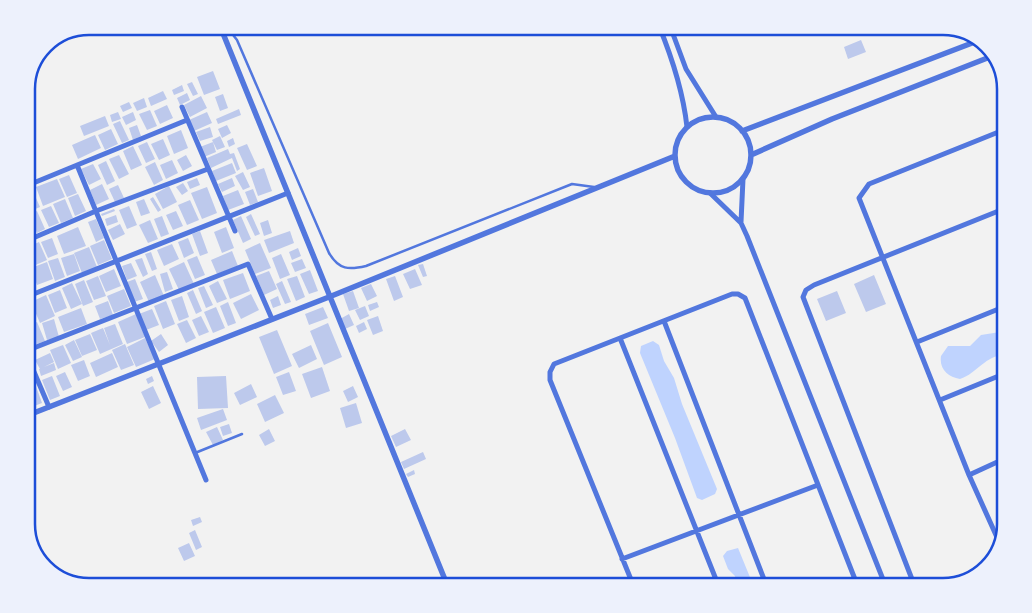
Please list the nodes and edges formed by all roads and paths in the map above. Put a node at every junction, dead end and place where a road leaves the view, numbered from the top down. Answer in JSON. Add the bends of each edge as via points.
{"nodes":[{"id":1,"x":224,"y":35,"type":"edge"},
{"id":2,"x":233,"y":35,"type":"edge"},
{"id":3,"x":663,"y":35,"type":"edge"},
{"id":4,"x":673,"y":35,"type":"edge"},
{"id":5,"x":972,"y":43,"type":"edge"},
{"id":6,"x":987,"y":58,"type":"edge"},
{"id":7,"x":182,"y":107,"type":"dead end"},
{"id":8,"x":716,"y":117,"type":"junction"},
{"id":9,"x":187,"y":120,"type":"junction"},
{"id":10,"x":687,"y":127,"type":"junction"},
{"id":11,"x":742,"y":131,"type":"junction"},
{"id":12,"x":997,"y":133,"type":"edge"},
{"id":13,"x":751,"y":155,"type":"junction"},
{"id":14,"x":675,"y":156,"type":"junction"},
{"id":15,"x":77,"y":165,"type":"junction"},
{"id":16,"x":208,"y":169,"type":"junction"},
{"id":17,"x":743,"y":179,"type":"junction"},
{"id":18,"x":35,"y":182,"type":"edge"},
{"id":19,"x":596,"y":188,"type":"junction"},
{"id":20,"x":288,"y":193,"type":"junction"},
{"id":21,"x":710,"y":193,"type":"junction"},
{"id":22,"x":96,"y":211,"type":"junction"},
{"id":23,"x":997,"y":212,"type":"edge"},
{"id":24,"x":229,"y":217,"type":"junction"},
{"id":25,"x":741,"y":223,"type":"junction"},
{"id":26,"x":235,"y":231,"type":"dead end"},
{"id":27,"x":35,"y":236,"type":"edge"},
{"id":28,"x":884,"y":258,"type":"junction"},
{"id":29,"x":116,"y":261,"type":"junction"},
{"id":30,"x":35,"y":293,"type":"edge"},
{"id":31,"x":330,"y":296,"type":"junction"},
{"id":32,"x":136,"y":308,"type":"junction"},
{"id":33,"x":997,"y":310,"type":"edge"},
{"id":34,"x":272,"y":319,"type":"junction"},
{"id":35,"x":664,"y":321,"type":"junction"},
{"id":36,"x":620,"y":338,"type":"junction"},
{"id":37,"x":917,"y":342,"type":"junction"},
{"id":38,"x":35,"y":348,"type":"edge"},
{"id":39,"x":158,"y":364,"type":"junction"},
{"id":40,"x":35,"y":374,"type":"edge"},
{"id":41,"x":997,"y":377,"type":"edge"},
{"id":42,"x":940,"y":400,"type":"junction"},
{"id":43,"x":49,"y":407,"type":"junction"},
{"id":44,"x":35,"y":412,"type":"edge"},
{"id":45,"x":242,"y":434,"type":"dead end"},
{"id":46,"x":195,"y":454,"type":"junction"},
{"id":47,"x":997,"y":462,"type":"edge"},
{"id":48,"x":969,"y":475,"type":"junction"},
{"id":49,"x":206,"y":480,"type":"dead end"},
{"id":50,"x":818,"y":485,"type":"junction"},
{"id":51,"x":739,"y":515,"type":"junction"},
{"id":52,"x":697,"y":531,"type":"junction"},
{"id":53,"x":996,"y":535,"type":"edge"},
{"id":54,"x":622,"y":560,"type":"junction"},
{"id":55,"x":444,"y":578,"type":"edge"},
{"id":56,"x":630,"y":578,"type":"edge"},
{"id":57,"x":716,"y":578,"type":"edge"},
{"id":58,"x":764,"y":578,"type":"edge"},
{"id":59,"x":854,"y":578,"type":"edge"},
{"id":60,"x":882,"y":578,"type":"edge"},
{"id":61,"x":912,"y":578,"type":"edge"}],
"edges":[{"from":1,"to":20,"type":"street"},
{"from":2,"to":19,"type":"lane","via":[[329,253],[335,264],[341,267],[366,266],[572,184]]},
{"from":3,"to":10,"type":"street","via":[[678,73]]},
{"from":4,"to":8,"type":"street","via":[[686,69]]},
{"from":5,"to":11,"type":"street"},
{"from":6,"to":13,"type":"street","via":[[832,119]]},
{"from":7,"to":9,"type":"street"},
{"from":8,"to":10,"type":"street","via":[[700,119]]},
{"from":8,"to":11,"type":"street"},
{"from":9,"to":15,"type":"street"},
{"from":9,"to":16,"type":"street"},
{"from":10,"to":14,"type":"street","via":[[678,140]]},
{"from":11,"to":13,"type":"street"},
{"from":12,"to":28,"type":"street","via":[[868,184],[859,198]]},
{"from":13,"to":17,"type":"street"},
{"from":14,"to":19,"type":"street"},
{"from":14,"to":21,"type":"street","via":[[685,181]]},
{"from":15,"to":18,"type":"street"},
{"from":15,"to":22,"type":"street"},
{"from":16,"to":22,"type":"street"},
{"from":16,"to":24,"type":"street"},
{"from":17,"to":21,"type":"street","via":[[728,190]]},
{"from":17,"to":25,"type":"street"},
{"from":19,"to":31,"type":"street"},
{"from":20,"to":24,"type":"street"},
{"from":20,"to":31,"type":"street"},
{"from":21,"to":25,"type":"street"},
{"from":22,"to":27,"type":"street"},
{"from":22,"to":29,"type":"street"},
{"from":23,"to":28,"type":"street"},
{"from":24,"to":26,"type":"street"},
{"from":24,"to":29,"type":"street"},
{"from":25,"to":60,"type":"street"},
{"from":28,"to":37,"type":"street"},
{"from":28,"to":61,"type":"street","via":[[814,285],[806,290],[803,297]]},
{"from":29,"to":30,"type":"street"},
{"from":29,"to":32,"type":"street"},
{"from":31,"to":34,"type":"street"},
{"from":31,"to":55,"type":"street"},
{"from":32,"to":34,"type":"street","via":[[248,264]]},
{"from":32,"to":38,"type":"street"},
{"from":32,"to":39,"type":"street"},
{"from":33,"to":37,"type":"street"},
{"from":34,"to":39,"type":"street"},
{"from":35,"to":36,"type":"street"},
{"from":35,"to":50,"type":"street","via":[[732,294],[745,298]]},
{"from":35,"to":51,"type":"street"},
{"from":36,"to":52,"type":"street"},
{"from":36,"to":54,"type":"street","via":[[554,364],[550,380]]},
{"from":37,"to":42,"type":"street"},
{"from":39,"to":43,"type":"street"},
{"from":39,"to":46,"type":"street"},
{"from":40,"to":43,"type":"street"},
{"from":41,"to":42,"type":"street"},
{"from":42,"to":48,"type":"street"},
{"from":43,"to":44,"type":"street"},
{"from":45,"to":46,"type":"lane"},
{"from":46,"to":49,"type":"street"},
{"from":47,"to":48,"type":"street"},
{"from":48,"to":53,"type":"street"},
{"from":50,"to":51,"type":"street"},
{"from":50,"to":59,"type":"street"},
{"from":51,"to":52,"type":"street"},
{"from":51,"to":58,"type":"street"},
{"from":52,"to":54,"type":"street"},
{"from":52,"to":57,"type":"street"},
{"from":54,"to":56,"type":"street"}]}
